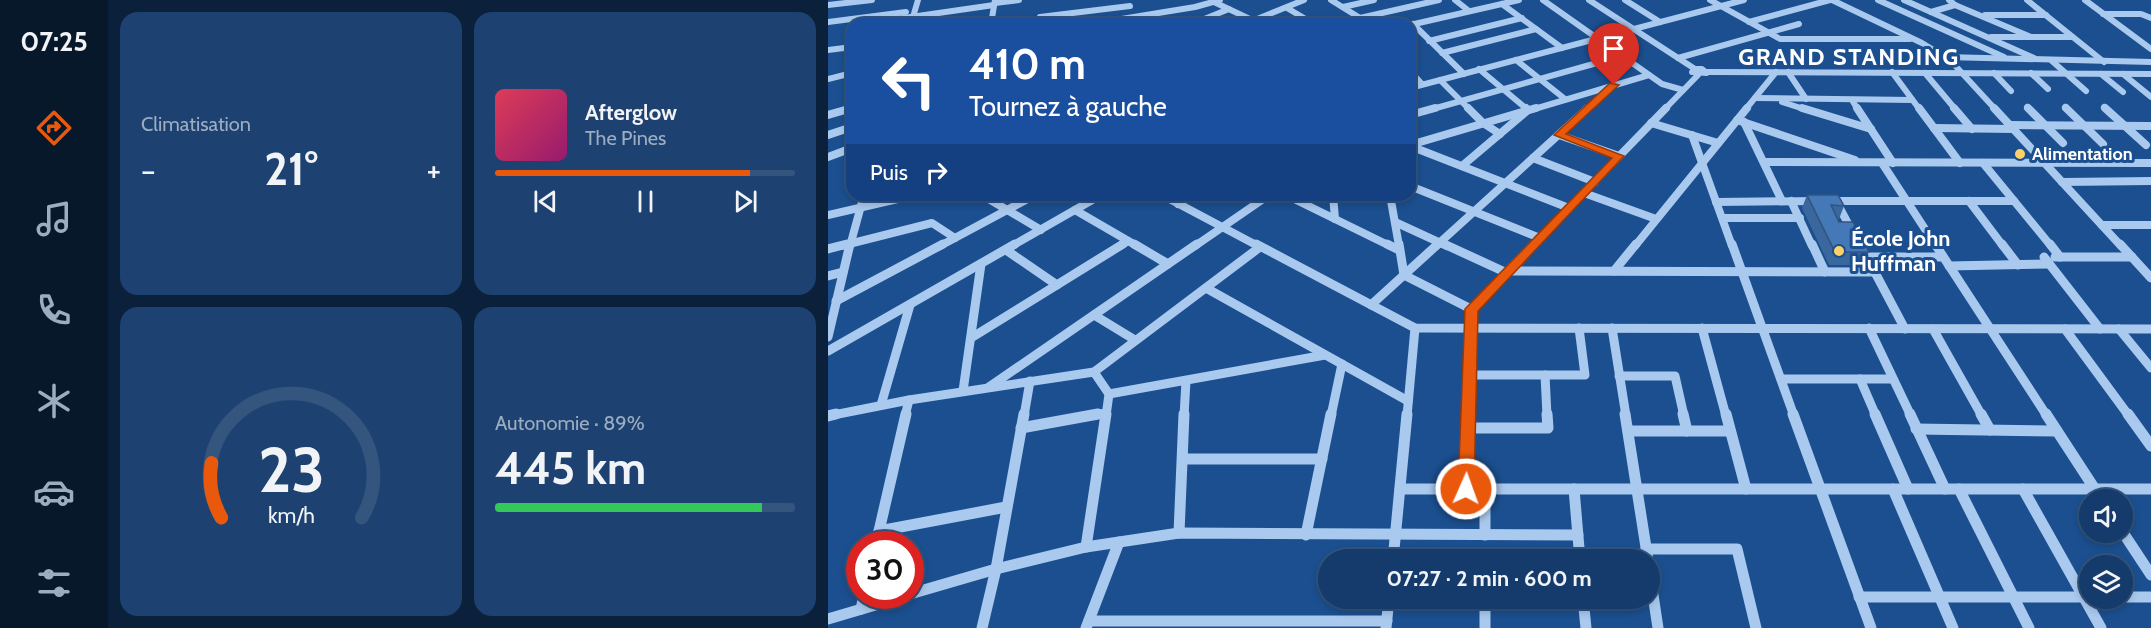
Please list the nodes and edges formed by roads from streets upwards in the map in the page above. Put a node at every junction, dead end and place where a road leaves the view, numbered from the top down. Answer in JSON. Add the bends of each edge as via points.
{"nodes":[{"id":1,"x":872,"y":0,"type":"edge"},
{"id":2,"x":918,"y":0,"type":"edge"},
{"id":3,"x":959,"y":0,"type":"edge"},
{"id":4,"x":1019,"y":0,"type":"edge"},
{"id":5,"x":1304,"y":0,"type":"edge"},
{"id":6,"x":1331,"y":0,"type":"edge"},
{"id":7,"x":1374,"y":0,"type":"edge"},
{"id":8,"x":1412,"y":0,"type":"edge"},
{"id":9,"x":1439,"y":0,"type":"edge"},
{"id":10,"x":1455,"y":0,"type":"edge"},
{"id":11,"x":1519,"y":0,"type":"edge"},
{"id":12,"x":1543,"y":0,"type":"edge"},
{"id":13,"x":1589,"y":0,"type":"edge"},
{"id":14,"x":1625,"y":0,"type":"edge"},
{"id":15,"x":1710,"y":0,"type":"edge"},
{"id":16,"x":1744,"y":0,"type":"edge"},
{"id":17,"x":1835,"y":0,"type":"edge"},
{"id":18,"x":1878,"y":0,"type":"edge"},
{"id":19,"x":1904,"y":0,"type":"edge"},
{"id":20,"x":1949,"y":0,"type":"edge"},
{"id":21,"x":2027,"y":0,"type":"edge"},
{"id":22,"x":2085,"y":0,"type":"edge"},
{"id":23,"x":1217,"y":1,"type":"edge"},
{"id":24,"x":995,"y":3,"type":"edge"},
{"id":25,"x":1128,"y":3,"type":"edge"},
{"id":26,"x":1503,"y":4,"type":"junction"},
{"id":27,"x":828,"y":5,"type":"edge"},
{"id":28,"x":1418,"y":5,"type":"junction"},
{"id":29,"x":1721,"y":6,"type":"junction"},
{"id":30,"x":1955,"y":6,"type":"junction"},
{"id":31,"x":1342,"y":7,"type":"junction"},
{"id":32,"x":1287,"y":8,"type":"junction"},
{"id":33,"x":1229,"y":9,"type":"junction"},
{"id":34,"x":957,"y":10,"type":"junction"},
{"id":35,"x":1469,"y":11,"type":"junction"},
{"id":36,"x":1931,"y":12,"type":"junction"},
{"id":37,"x":914,"y":14,"type":"junction"},
{"id":38,"x":2103,"y":14,"type":"junction"},
{"id":39,"x":1133,"y":15,"type":"junction"},
{"id":40,"x":1979,"y":15,"type":"junction"},
{"id":41,"x":2046,"y":15,"type":"junction"},
{"id":42,"x":873,"y":16,"type":"joint"},
{"id":43,"x":1040,"y":17,"type":"dead end"},
{"id":44,"x":858,"y":18,"type":"edge"},
{"id":45,"x":900,"y":18,"type":"edge"},
{"id":46,"x":992,"y":18,"type":"edge"},
{"id":47,"x":1119,"y":18,"type":"edge"},
{"id":48,"x":1134,"y":18,"type":"edge"},
{"id":49,"x":1207,"y":18,"type":"edge"},
{"id":50,"x":1248,"y":18,"type":"edge"},
{"id":51,"x":1262,"y":18,"type":"edge"},
{"id":52,"x":1304,"y":18,"type":"edge"},
{"id":53,"x":1357,"y":18,"type":"edge"},
{"id":54,"x":1372,"y":18,"type":"edge"},
{"id":55,"x":1522,"y":18,"type":"junction"},
{"id":56,"x":2151,"y":18,"type":"edge"},
{"id":57,"x":846,"y":20,"type":"edge"},
{"id":58,"x":1434,"y":20,"type":"junction"},
{"id":59,"x":828,"y":22,"type":"edge"},
{"id":60,"x":1660,"y":22,"type":"junction"},
{"id":61,"x":1749,"y":22,"type":"junction"},
{"id":62,"x":1416,"y":24,"type":"edge"},
{"id":63,"x":1799,"y":24,"type":"dead end"},
{"id":64,"x":1416,"y":29,"type":"edge"},
{"id":65,"x":1536,"y":29,"type":"junction"},
{"id":66,"x":1634,"y":29,"type":"junction"},
{"id":67,"x":1768,"y":33,"type":"junction"},
{"id":68,"x":1987,"y":37,"type":"junction"},
{"id":69,"x":2031,"y":37,"type":"junction"},
{"id":70,"x":2072,"y":37,"type":"junction"},
{"id":71,"x":1598,"y":38,"type":"junction"},
{"id":72,"x":1913,"y":39,"type":"junction"},
{"id":73,"x":1430,"y":41,"type":"junction"},
{"id":74,"x":846,"y":48,"type":"edge"},
{"id":75,"x":1562,"y":48,"type":"junction"},
{"id":76,"x":828,"y":50,"type":"edge"},
{"id":77,"x":2151,"y":50,"type":"edge"},
{"id":78,"x":1442,"y":52,"type":"junction"},
{"id":79,"x":1622,"y":56,"type":"junction"},
{"id":80,"x":1946,"y":57,"type":"junction"},
{"id":81,"x":1678,"y":58,"type":"junction"},
{"id":82,"x":2009,"y":59,"type":"junction"},
{"id":83,"x":1516,"y":60,"type":"junction"},
{"id":84,"x":2039,"y":60,"type":"junction"},
{"id":85,"x":2052,"y":61,"type":"junction"},
{"id":86,"x":2104,"y":62,"type":"junction"},
{"id":87,"x":2151,"y":62,"type":"edge"},
{"id":88,"x":1479,"y":69,"type":"junction"},
{"id":89,"x":1696,"y":72,"type":"junction"},
{"id":90,"x":1776,"y":72,"type":"junction"},
{"id":91,"x":1788,"y":72,"type":"junction"},
{"id":92,"x":1892,"y":72,"type":"junction"},
{"id":93,"x":1925,"y":73,"type":"junction"},
{"id":94,"x":1962,"y":73,"type":"junction"},
{"id":95,"x":1994,"y":73,"type":"junction"},
{"id":96,"x":2031,"y":73,"type":"junction"},
{"id":97,"x":846,"y":74,"type":"edge"},
{"id":98,"x":1464,"y":74,"type":"junction"},
{"id":99,"x":2066,"y":74,"type":"junction"},
{"id":100,"x":2101,"y":74,"type":"junction"},
{"id":101,"x":2122,"y":74,"type":"junction"},
{"id":102,"x":1650,"y":75,"type":"junction"},
{"id":103,"x":2149,"y":75,"type":"edge"},
{"id":104,"x":1416,"y":78,"type":"edge"},
{"id":105,"x":828,"y":79,"type":"edge"},
{"id":106,"x":1539,"y":79,"type":"junction"},
{"id":107,"x":1440,"y":80,"type":"junction"},
{"id":108,"x":1422,"y":84,"type":"junction"},
{"id":109,"x":1614,"y":85,"type":"junction"},
{"id":110,"x":1416,"y":86,"type":"edge"},
{"id":111,"x":1503,"y":89,"type":"junction"},
{"id":112,"x":1683,"y":90,"type":"junction"},
{"id":113,"x":2048,"y":90,"type":"dead end"},
{"id":114,"x":2011,"y":91,"type":"dead end"},
{"id":115,"x":2086,"y":91,"type":"dead end"},
{"id":116,"x":2123,"y":92,"type":"dead end"},
{"id":117,"x":2151,"y":97,"type":"edge"},
{"id":118,"x":1755,"y":98,"type":"junction"},
{"id":119,"x":1771,"y":98,"type":"junction"},
{"id":120,"x":1565,"y":99,"type":"junction"},
{"id":121,"x":1806,"y":99,"type":"junction"},
{"id":122,"x":1852,"y":100,"type":"junction"},
{"id":123,"x":1912,"y":100,"type":"junction"},
{"id":124,"x":1461,"y":101,"type":"junction"},
{"id":125,"x":2027,"y":107,"type":"dead end"},
{"id":126,"x":2065,"y":107,"type":"dead end"},
{"id":127,"x":2103,"y":107,"type":"dead end"},
{"id":128,"x":846,"y":110,"type":"edge"},
{"id":129,"x":1528,"y":110,"type":"junction"},
{"id":130,"x":1416,"y":113,"type":"edge"},
{"id":131,"x":828,"y":115,"type":"edge"},
{"id":132,"x":1741,"y":121,"type":"junction"},
{"id":133,"x":1483,"y":123,"type":"junction"},
{"id":134,"x":1651,"y":123,"type":"junction"},
{"id":135,"x":2046,"y":125,"type":"junction"},
{"id":136,"x":2084,"y":126,"type":"junction"},
{"id":137,"x":2124,"y":126,"type":"junction"},
{"id":138,"x":2151,"y":126,"type":"edge"},
{"id":139,"x":2012,"y":127,"type":"junction"},
{"id":140,"x":1934,"y":128,"type":"junction"},
{"id":141,"x":846,"y":129,"type":"edge"},
{"id":142,"x":1871,"y":129,"type":"junction"},
{"id":143,"x":1972,"y":129,"type":"junction"},
{"id":144,"x":1500,"y":134,"type":"junction"},
{"id":145,"x":828,"y":135,"type":"edge"},
{"id":146,"x":1559,"y":135,"type":"junction"},
{"id":147,"x":1692,"y":135,"type":"junction"},
{"id":148,"x":1416,"y":143,"type":"edge"},
{"id":149,"x":1718,"y":143,"type":"junction"},
{"id":150,"x":2063,"y":144,"type":"dead end"},
{"id":151,"x":2103,"y":144,"type":"dead end"},
{"id":152,"x":2146,"y":145,"type":"dead end"},
{"id":153,"x":1416,"y":147,"type":"edge"},
{"id":154,"x":846,"y":150,"type":"edge"},
{"id":155,"x":1619,"y":156,"type":"junction"},
{"id":156,"x":828,"y":157,"type":"edge"},
{"id":157,"x":1533,"y":158,"type":"junction"},
{"id":158,"x":1702,"y":162,"type":"junction"},
{"id":159,"x":1764,"y":162,"type":"junction"},
{"id":160,"x":1863,"y":162,"type":"junction"},
{"id":161,"x":1882,"y":162,"type":"junction"},
{"id":162,"x":1893,"y":162,"type":"junction"},
{"id":163,"x":1960,"y":163,"type":"junction"},
{"id":164,"x":1983,"y":163,"type":"junction"},
{"id":165,"x":2045,"y":163,"type":"junction"},
{"id":166,"x":2151,"y":163,"type":"edge"},
{"id":167,"x":1462,"y":166,"type":"junction"},
{"id":168,"x":2151,"y":181,"type":"edge"},
{"id":169,"x":1595,"y":182,"type":"junction"},
{"id":170,"x":2062,"y":182,"type":"junction"},
{"id":171,"x":1506,"y":183,"type":"junction"},
{"id":172,"x":1416,"y":188,"type":"edge"},
{"id":173,"x":1584,"y":193,"type":"junction"},
{"id":174,"x":862,"y":201,"type":"edge"},
{"id":175,"x":886,"y":201,"type":"edge"},
{"id":176,"x":991,"y":201,"type":"edge"},
{"id":177,"x":1024,"y":201,"type":"edge"},
{"id":178,"x":1091,"y":201,"type":"edge"},
{"id":179,"x":1173,"y":201,"type":"edge"},
{"id":180,"x":1183,"y":201,"type":"edge"},
{"id":181,"x":1260,"y":201,"type":"edge"},
{"id":182,"x":1298,"y":201,"type":"edge"},
{"id":183,"x":1334,"y":201,"type":"edge"},
{"id":184,"x":1391,"y":201,"type":"edge"},
{"id":185,"x":1782,"y":201,"type":"junction"},
{"id":186,"x":1791,"y":201,"type":"junction"},
{"id":187,"x":1836,"y":201,"type":"junction"},
{"id":188,"x":1907,"y":201,"type":"junction"},
{"id":189,"x":1970,"y":201,"type":"junction"},
{"id":190,"x":2014,"y":201,"type":"junction"},
{"id":191,"x":1716,"y":202,"type":"junction"},
{"id":192,"x":1179,"y":204,"type":"junction"},
{"id":193,"x":861,"y":206,"type":"junction"},
{"id":194,"x":1569,"y":208,"type":"junction"},
{"id":195,"x":1075,"y":210,"type":"junction"},
{"id":196,"x":1006,"y":211,"type":"junction"},
{"id":197,"x":1474,"y":211,"type":"junction"},
{"id":198,"x":828,"y":215,"type":"edge"},
{"id":199,"x":1723,"y":218,"type":"junction"},
{"id":200,"x":1800,"y":218,"type":"junction"},
{"id":201,"x":1335,"y":219,"type":"junction"},
{"id":202,"x":1656,"y":219,"type":"junction"},
{"id":203,"x":1395,"y":222,"type":"junction"},
{"id":204,"x":2103,"y":225,"type":"junction"},
{"id":205,"x":2151,"y":225,"type":"edge"},
{"id":206,"x":1222,"y":227,"type":"junction"},
{"id":207,"x":1041,"y":230,"type":"junction"},
{"id":208,"x":955,"y":238,"type":"junction"},
{"id":209,"x":1540,"y":238,"type":"junction"},
{"id":210,"x":1128,"y":241,"type":"junction"},
{"id":211,"x":1440,"y":242,"type":"junction"},
{"id":212,"x":850,"y":244,"type":"junction"},
{"id":213,"x":1260,"y":247,"type":"junction"},
{"id":214,"x":828,"y":249,"type":"edge"},
{"id":215,"x":1006,"y":250,"type":"junction"},
{"id":216,"x":1399,"y":250,"type":"junction"},
{"id":217,"x":1867,"y":257,"type":"junction"},
{"id":218,"x":2060,"y":257,"type":"junction"},
{"id":219,"x":2132,"y":257,"type":"junction"},
{"id":220,"x":1946,"y":261,"type":"junction"},
{"id":221,"x":981,"y":264,"type":"junction"},
{"id":222,"x":1168,"y":264,"type":"junction"},
{"id":223,"x":2049,"y":264,"type":"junction"},
{"id":224,"x":2018,"y":265,"type":"junction"},
{"id":225,"x":1614,"y":271,"type":"junction"},
{"id":226,"x":843,"y":272,"type":"junction"},
{"id":227,"x":1508,"y":272,"type":"junction"},
{"id":228,"x":1742,"y":272,"type":"junction"},
{"id":229,"x":1825,"y":272,"type":"junction"},
{"id":230,"x":1875,"y":272,"type":"junction"},
{"id":231,"x":1404,"y":275,"type":"junction"},
{"id":232,"x":828,"y":276,"type":"edge"},
{"id":233,"x":2151,"y":278,"type":"edge"},
{"id":234,"x":1057,"y":285,"type":"junction"},
{"id":235,"x":1206,"y":288,"type":"junction"},
{"id":236,"x":836,"y":301,"type":"junction"},
{"id":237,"x":910,"y":305,"type":"junction"},
{"id":238,"x":1371,"y":305,"type":"junction"},
{"id":239,"x":1471,"y":309,"type":"junction"},
{"id":240,"x":1094,"y":315,"type":"junction"},
{"id":241,"x":830,"y":317,"type":"edge"},
{"id":242,"x":1415,"y":328,"type":"junction"},
{"id":243,"x":1471,"y":328,"type":"junction"},
{"id":244,"x":1580,"y":328,"type":"junction"},
{"id":245,"x":1612,"y":328,"type":"junction"},
{"id":246,"x":1702,"y":328,"type":"junction"},
{"id":247,"x":1762,"y":328,"type":"junction"},
{"id":248,"x":1869,"y":328,"type":"junction"},
{"id":249,"x":1905,"y":328,"type":"junction"},
{"id":250,"x":1933,"y":328,"type":"junction"},
{"id":251,"x":1990,"y":328,"type":"junction"},
{"id":252,"x":2065,"y":329,"type":"junction"},
{"id":253,"x":2100,"y":329,"type":"junction"},
{"id":254,"x":2119,"y":329,"type":"junction"},
{"id":255,"x":2151,"y":329,"type":"edge"},
{"id":256,"x":828,"y":337,"type":"edge"},
{"id":257,"x":971,"y":339,"type":"junction"},
{"id":258,"x":1136,"y":340,"type":"junction"},
{"id":259,"x":828,"y":351,"type":"edge"},
{"id":260,"x":1325,"y":355,"type":"junction"},
{"id":261,"x":1342,"y":364,"type":"junction"},
{"id":262,"x":2151,"y":368,"type":"edge"},
{"id":263,"x":1094,"y":372,"type":"junction"},
{"id":264,"x":1469,"y":375,"type":"junction"},
{"id":265,"x":1545,"y":375,"type":"junction"},
{"id":266,"x":1619,"y":376,"type":"junction"},
{"id":267,"x":1781,"y":379,"type":"junction"},
{"id":268,"x":1860,"y":379,"type":"junction"},
{"id":269,"x":1893,"y":379,"type":"junction"},
{"id":270,"x":1030,"y":381,"type":"junction"},
{"id":271,"x":1186,"y":381,"type":"junction"},
{"id":272,"x":987,"y":388,"type":"junction"},
{"id":273,"x":963,"y":392,"type":"junction"},
{"id":274,"x":1109,"y":394,"type":"junction"},
{"id":275,"x":909,"y":400,"type":"junction"},
{"id":276,"x":1408,"y":401,"type":"junction"},
{"id":277,"x":881,"y":405,"type":"junction"},
{"id":278,"x":1106,"y":413,"type":"junction"},
{"id":279,"x":828,"y":416,"type":"edge"},
{"id":280,"x":1021,"y":428,"type":"junction"},
{"id":281,"x":1468,"y":428,"type":"junction"},
{"id":282,"x":1916,"y":429,"type":"junction"},
{"id":283,"x":1990,"y":430,"type":"junction"},
{"id":284,"x":1628,"y":431,"type":"junction"},
{"id":285,"x":1688,"y":431,"type":"junction"},
{"id":286,"x":1730,"y":431,"type":"junction"},
{"id":287,"x":2057,"y":431,"type":"junction"},
{"id":288,"x":2151,"y":446,"type":"edge"},
{"id":289,"x":1182,"y":459,"type":"junction"},
{"id":290,"x":1322,"y":459,"type":"junction"},
{"id":291,"x":1400,"y":489,"type":"junction"},
{"id":292,"x":1466,"y":489,"type":"junction"},
{"id":293,"x":1485,"y":489,"type":"junction"},
{"id":294,"x":1574,"y":489,"type":"junction"},
{"id":295,"x":1637,"y":489,"type":"junction"},
{"id":296,"x":1746,"y":489,"type":"junction"},
{"id":297,"x":1820,"y":489,"type":"junction"},
{"id":298,"x":1893,"y":489,"type":"junction"},
{"id":299,"x":1908,"y":489,"type":"junction"},
{"id":300,"x":1945,"y":489,"type":"junction"},
{"id":301,"x":1959,"y":489,"type":"junction"},
{"id":302,"x":2023,"y":489,"type":"junction"},
{"id":303,"x":2095,"y":489,"type":"edge"},
{"id":304,"x":2151,"y":489,"type":"edge"},
{"id":305,"x":2133,"y":491,"type":"edge"},
{"id":306,"x":2079,"y":493,"type":"edge"},
{"id":307,"x":1006,"y":507,"type":"junction"},
{"id":308,"x":879,"y":531,"type":"joint"},
{"id":309,"x":1179,"y":533,"type":"junction"},
{"id":310,"x":1306,"y":535,"type":"junction"},
{"id":311,"x":1395,"y":535,"type":"junction"},
{"id":312,"x":1485,"y":535,"type":"junction"},
{"id":313,"x":1578,"y":535,"type":"junction"},
{"id":314,"x":1119,"y":542,"type":"junction"},
{"id":315,"x":2130,"y":543,"type":"edge"},
{"id":316,"x":1086,"y":547,"type":"junction"},
{"id":317,"x":1394,"y":549,"type":"edge"},
{"id":318,"x":1579,"y":549,"type":"edge"},
{"id":319,"x":1646,"y":549,"type":"edge"},
{"id":320,"x":1660,"y":553,"type":"edge"},
{"id":321,"x":996,"y":568,"type":"junction"},
{"id":322,"x":2151,"y":575,"type":"edge"},
{"id":323,"x":2079,"y":584,"type":"edge"},
{"id":324,"x":924,"y":590,"type":"edge"},
{"id":325,"x":1859,"y":597,"type":"junction"},
{"id":326,"x":1940,"y":597,"type":"junction"},
{"id":327,"x":2013,"y":597,"type":"junction"},
{"id":328,"x":2079,"y":597,"type":"edge"},
{"id":329,"x":2133,"y":597,"type":"edge"},
{"id":330,"x":2151,"y":597,"type":"edge"},
{"id":331,"x":861,"y":609,"type":"edge"},
{"id":332,"x":1388,"y":609,"type":"edge"},
{"id":333,"x":1485,"y":609,"type":"edge"},
{"id":334,"x":1584,"y":609,"type":"edge"},
{"id":335,"x":1655,"y":609,"type":"edge"},
{"id":336,"x":2092,"y":609,"type":"edge"},
{"id":337,"x":828,"y":619,"type":"edge"},
{"id":338,"x":1087,"y":625,"type":"edge"},
{"id":339,"x":1285,"y":625,"type":"edge"},
{"id":340,"x":1387,"y":625,"type":"edge"},
{"id":341,"x":981,"y":628,"type":"edge"},
{"id":342,"x":1485,"y":628,"type":"edge"},
{"id":343,"x":1586,"y":628,"type":"edge"},
{"id":344,"x":1658,"y":628,"type":"edge"},
{"id":345,"x":1756,"y":628,"type":"edge"},
{"id":346,"x":1870,"y":628,"type":"edge"},
{"id":347,"x":1953,"y":628,"type":"edge"},
{"id":348,"x":2029,"y":628,"type":"edge"},
{"id":349,"x":2101,"y":628,"type":"edge"}],
"edges":[{"from":1,"to":27,"type":"street"},
{"from":2,"to":37,"type":"street"},
{"from":3,"to":34,"type":"street"},
{"from":4,"to":24,"type":"street"},
{"from":5,"to":32,"type":"street"},
{"from":6,"to":31,"type":"street"},
{"from":7,"to":31,"type":"street"},
{"from":8,"to":28,"type":"street"},
{"from":9,"to":28,"type":"street"},
{"from":10,"to":35,"type":"street"},
{"from":11,"to":26,"type":"street"},
{"from":12,"to":71,"type":"street"},
{"from":13,"to":66,"type":"street"},
{"from":14,"to":60,"type":"street"},
{"from":15,"to":29,"type":"street"},
{"from":16,"to":29,"type":"street"},
{"from":17,"to":61,"type":"street"},
{"from":17,"to":72,"type":"street"},
{"from":18,"to":82,"type":"street"},
{"from":19,"to":36,"type":"street"},
{"from":20,"to":30,"type":"street"},
{"from":21,"to":41,"type":"street"},
{"from":22,"to":38,"type":"street"},
{"from":23,"to":33,"type":"street"},
{"from":23,"to":39,"type":"street"},
{"from":24,"to":34,"type":"street"},
{"from":24,"to":46,"type":"street"},
{"from":25,"to":39,"type":"street"},
{"from":25,"to":43,"type":"street"},
{"from":26,"to":35,"type":"street"},
{"from":26,"to":55,"type":"street"},
{"from":28,"to":54,"type":"street"},
{"from":28,"to":58,"type":"street"},
{"from":29,"to":60,"type":"street"},
{"from":29,"to":61,"type":"street"},
{"from":30,"to":36,"type":"street"},
{"from":30,"to":40,"type":"street"},
{"from":31,"to":53,"type":"street"},
{"from":32,"to":51,"type":"street"},
{"from":32,"to":52,"type":"street"},
{"from":33,"to":49,"type":"street"},
{"from":33,"to":50,"type":"street"},
{"from":34,"to":37,"type":"street","via":[[944,15]]},
{"from":35,"to":58,"type":"street"},
{"from":36,"to":68,"type":"street"},
{"from":37,"to":42,"type":"street"},
{"from":37,"to":45,"type":"street"},
{"from":38,"to":56,"type":"street","via":[[2141,14]]},
{"from":38,"to":77,"type":"street"},
{"from":39,"to":47,"type":"street"},
{"from":39,"to":48,"type":"street"},
{"from":40,"to":41,"type":"street"},
{"from":40,"to":69,"type":"street"},
{"from":41,"to":70,"type":"street"},
{"from":42,"to":44,"type":"street"},
{"from":55,"to":65,"type":"street"},
{"from":55,"to":73,"type":"street"},
{"from":57,"to":59,"type":"street"},
{"from":58,"to":62,"type":"street"},
{"from":60,"to":66,"type":"street"},
{"from":61,"to":67,"type":"street"},
{"from":63,"to":67,"type":"street"},
{"from":64,"to":73,"type":"street"},
{"from":65,"to":75,"type":"street"},
{"from":65,"to":78,"type":"street"},
{"from":66,"to":71,"type":"street"},
{"from":66,"to":81,"type":"street"},
{"from":67,"to":72,"type":"street","via":[[1780,39]]},
{"from":67,"to":81,"type":"street"},
{"from":68,"to":69,"type":"street"},
{"from":68,"to":84,"type":"street"},
{"from":69,"to":70,"type":"street"},
{"from":70,"to":86,"type":"street"},
{"from":71,"to":75,"type":"street"},
{"from":71,"to":79,"type":"street"},
{"from":72,"to":80,"type":"street"},
{"from":73,"to":78,"type":"street"},
{"from":74,"to":76,"type":"street"},
{"from":75,"to":83,"type":"street"},
{"from":78,"to":98,"type":"street"},
{"from":79,"to":102,"type":"street"},
{"from":79,"to":106,"type":"street"},
{"from":80,"to":82,"type":"street"},
{"from":80,"to":94,"type":"street"},
{"from":81,"to":89,"type":"street"},
{"from":82,"to":84,"type":"street"},
{"from":83,"to":88,"type":"street"},
{"from":83,"to":106,"type":"street"},
{"from":84,"to":85,"type":"street"},
{"from":85,"to":86,"type":"street"},
{"from":85,"to":99,"type":"street"},
{"from":86,"to":87,"type":"street"},
{"from":88,"to":98,"type":"street"},
{"from":88,"to":111,"type":"street"},
{"from":89,"to":90,"type":"street"},
{"from":89,"to":112,"type":"street"},
{"from":90,"to":91,"type":"street"},
{"from":90,"to":118,"type":"street"},
{"from":91,"to":92,"type":"street"},
{"from":91,"to":121,"type":"street"},
{"from":92,"to":93,"type":"street"},
{"from":92,"to":123,"type":"street"},
{"from":93,"to":94,"type":"street"},
{"from":93,"to":143,"type":"street"},
{"from":94,"to":95,"type":"street"},
{"from":94,"to":139,"type":"street"},
{"from":95,"to":96,"type":"street"},
{"from":95,"to":114,"type":"street"},
{"from":96,"to":99,"type":"street"},
{"from":96,"to":113,"type":"street"},
{"from":97,"to":105,"type":"street"},
{"from":98,"to":107,"type":"street"},
{"from":99,"to":100,"type":"street"},
{"from":99,"to":115,"type":"street"},
{"from":100,"to":101,"type":"street"},
{"from":100,"to":116,"type":"street"},
{"from":101,"to":103,"type":"street"},
{"from":101,"to":117,"type":"street"},
{"from":102,"to":109,"type":"street"},
{"from":102,"to":112,"type":"street","via":[[1662,84]]},
{"from":104,"to":108,"type":"street"},
{"from":106,"to":111,"type":"street"},
{"from":106,"to":120,"type":"street"},
{"from":107,"to":108,"type":"street"},
{"from":107,"to":124,"type":"street"},
{"from":108,"to":110,"type":"street"},
{"from":109,"to":120,"type":"street"},
{"from":109,"to":146,"type":"street"},
{"from":111,"to":124,"type":"street"},
{"from":111,"to":129,"type":"street"},
{"from":112,"to":134,"type":"street"},
{"from":118,"to":119,"type":"street"},
{"from":118,"to":132,"type":"street"},
{"from":119,"to":121,"type":"street"},
{"from":119,"to":142,"type":"street"},
{"from":120,"to":129,"type":"street"},
{"from":121,"to":122,"type":"street"},
{"from":122,"to":123,"type":"street"},
{"from":122,"to":142,"type":"street"},
{"from":123,"to":140,"type":"street"},
{"from":124,"to":130,"type":"street"},
{"from":124,"to":133,"type":"street"},
{"from":125,"to":135,"type":"street"},
{"from":126,"to":136,"type":"street"},
{"from":127,"to":137,"type":"street"},
{"from":128,"to":131,"type":"street"},
{"from":129,"to":133,"type":"street"},
{"from":129,"to":144,"type":"street"},
{"from":132,"to":149,"type":"street"},
{"from":132,"to":159,"type":"street"},
{"from":132,"to":160,"type":"street"},
{"from":133,"to":144,"type":"street"},
{"from":133,"to":148,"type":"street"},
{"from":134,"to":147,"type":"street"},
{"from":134,"to":155,"type":"street"},
{"from":135,"to":136,"type":"street"},
{"from":135,"to":139,"type":"street"},
{"from":135,"to":150,"type":"street"},
{"from":136,"to":137,"type":"street"},
{"from":136,"to":151,"type":"street"},
{"from":137,"to":138,"type":"street"},
{"from":137,"to":152,"type":"street"},
{"from":139,"to":143,"type":"street"},
{"from":139,"to":165,"type":"street"},
{"from":140,"to":143,"type":"street"},
{"from":140,"to":163,"type":"street"},
{"from":141,"to":145,"type":"street"},
{"from":142,"to":162,"type":"street"},
{"from":144,"to":167,"type":"street"},
{"from":146,"to":155,"type":"street"},
{"from":146,"to":157,"type":"street"},
{"from":147,"to":149,"type":"street"},
{"from":147,"to":158,"type":"street"},
{"from":149,"to":158,"type":"street"},
{"from":153,"to":167,"type":"street"},
{"from":154,"to":156,"type":"street"},
{"from":155,"to":169,"type":"street"},
{"from":157,"to":169,"type":"street"},
{"from":157,"to":171,"type":"street"},
{"from":158,"to":191,"type":"street"},
{"from":158,"to":202,"type":"street"},
{"from":159,"to":160,"type":"street"},
{"from":159,"to":185,"type":"street"},
{"from":160,"to":161,"type":"street"},
{"from":161,"to":162,"type":"street"},
{"from":161,"to":188,"type":"street"},
{"from":162,"to":163,"type":"street"},
{"from":163,"to":164,"type":"street"},
{"from":164,"to":165,"type":"street"},
{"from":164,"to":190,"type":"street"},
{"from":165,"to":166,"type":"street"},
{"from":165,"to":170,"type":"street"},
{"from":167,"to":171,"type":"street"},
{"from":168,"to":170,"type":"street"},
{"from":169,"to":173,"type":"street"},
{"from":170,"to":204,"type":"street"},
{"from":171,"to":194,"type":"street"},
{"from":171,"to":197,"type":"street"},
{"from":172,"to":197,"type":"street"},
{"from":173,"to":194,"type":"street"},
{"from":173,"to":202,"type":"street"},
{"from":174,"to":193,"type":"street"},
{"from":175,"to":193,"type":"street"},
{"from":176,"to":196,"type":"street"},
{"from":177,"to":196,"type":"street"},
{"from":178,"to":195,"type":"street"},
{"from":179,"to":192,"type":"street"},
{"from":180,"to":192,"type":"street"},
{"from":181,"to":206,"type":"street"},
{"from":182,"to":201,"type":"street"},
{"from":183,"to":201,"type":"street"},
{"from":184,"to":203,"type":"street"},
{"from":185,"to":186,"type":"street"},
{"from":185,"to":191,"type":"street"},
{"from":186,"to":187,"type":"street"},
{"from":186,"to":200,"type":"street"},
{"from":187,"to":188,"type":"street"},
{"from":187,"to":217,"type":"street"},
{"from":188,"to":189,"type":"street"},
{"from":188,"to":220,"type":"street"},
{"from":189,"to":190,"type":"street"},
{"from":189,"to":224,"type":"street"},
{"from":190,"to":218,"type":"street"},
{"from":191,"to":199,"type":"street"},
{"from":192,"to":206,"type":"street"},
{"from":193,"to":198,"type":"street"},
{"from":193,"to":212,"type":"street"},
{"from":194,"to":209,"type":"street"},
{"from":195,"to":207,"type":"street"},
{"from":195,"to":210,"type":"street"},
{"from":196,"to":207,"type":"street"},
{"from":196,"to":208,"type":"street"},
{"from":197,"to":209,"type":"street"},
{"from":197,"to":211,"type":"street"},
{"from":199,"to":200,"type":"street"},
{"from":199,"to":228,"type":"street"},
{"from":200,"to":229,"type":"street"},
{"from":201,"to":216,"type":"street"},
{"from":202,"to":225,"type":"street"},
{"from":203,"to":211,"type":"street"},
{"from":203,"to":216,"type":"street"},
{"from":204,"to":205,"type":"street"},
{"from":204,"to":219,"type":"street"},
{"from":206,"to":213,"type":"street"},
{"from":206,"to":222,"type":"street"},
{"from":207,"to":215,"type":"street"},
{"from":208,"to":212,"type":"street","via":[[932,223]]},
{"from":208,"to":236,"type":"street"},
{"from":209,"to":227,"type":"street"},
{"from":210,"to":222,"type":"street"},
{"from":210,"to":234,"type":"street"},
{"from":211,"to":227,"type":"street"},
{"from":211,"to":231,"type":"street"},
{"from":212,"to":214,"type":"street"},
{"from":212,"to":226,"type":"street"},
{"from":213,"to":235,"type":"street"},
{"from":213,"to":238,"type":"street"},
{"from":215,"to":221,"type":"street"},
{"from":215,"to":234,"type":"street"},
{"from":216,"to":231,"type":"street"},
{"from":217,"to":220,"type":"street"},
{"from":217,"to":230,"type":"street"},
{"from":218,"to":219,"type":"street"},
{"from":218,"to":223,"type":"street","via":[[2044,257]]},
{"from":219,"to":233,"type":"street"},
{"from":220,"to":224,"type":"street"},
{"from":220,"to":251,"type":"street"},
{"from":221,"to":237,"type":"street"},
{"from":221,"to":257,"type":"street"},
{"from":222,"to":240,"type":"street"},
{"from":223,"to":224,"type":"street"},
{"from":223,"to":253,"type":"street"},
{"from":225,"to":227,"type":"street"},
{"from":225,"to":228,"type":"street"},
{"from":226,"to":232,"type":"street"},
{"from":226,"to":236,"type":"street"},
{"from":227,"to":239,"type":"street"},
{"from":228,"to":229,"type":"street"},
{"from":228,"to":247,"type":"street"},
{"from":229,"to":230,"type":"street"},
{"from":230,"to":249,"type":"street"},
{"from":231,"to":238,"type":"street"},
{"from":231,"to":239,"type":"street"},
{"from":234,"to":257,"type":"street"},
{"from":235,"to":258,"type":"street"},
{"from":235,"to":260,"type":"street"},
{"from":236,"to":241,"type":"street"},
{"from":237,"to":259,"type":"street"},
{"from":237,"to":277,"type":"street"},
{"from":238,"to":242,"type":"street"},
{"from":239,"to":243,"type":"street"},
{"from":240,"to":258,"type":"street"},
{"from":240,"to":272,"type":"street"},
{"from":241,"to":256,"type":"street"},
{"from":242,"to":243,"type":"street"},
{"from":242,"to":276,"type":"street"},
{"from":243,"to":244,"type":"street"},
{"from":243,"to":264,"type":"street"},
{"from":244,"to":245,"type":"street"},
{"from":244,"to":265,"type":"street","via":[[1585,375]]},
{"from":245,"to":246,"type":"street"},
{"from":245,"to":266,"type":"street"},
{"from":246,"to":247,"type":"street"},
{"from":246,"to":286,"type":"street"},
{"from":247,"to":248,"type":"street"},
{"from":247,"to":267,"type":"street"},
{"from":248,"to":249,"type":"street"},
{"from":248,"to":269,"type":"street"},
{"from":249,"to":250,"type":"street"},
{"from":250,"to":251,"type":"street"},
{"from":250,"to":283,"type":"street"},
{"from":251,"to":252,"type":"street"},
{"from":251,"to":287,"type":"street"},
{"from":252,"to":253,"type":"street"},
{"from":252,"to":288,"type":"street"},
{"from":253,"to":254,"type":"street"},
{"from":254,"to":255,"type":"street"},
{"from":254,"to":262,"type":"street"},
{"from":257,"to":273,"type":"street"},
{"from":258,"to":263,"type":"street"},
{"from":260,"to":261,"type":"street"},
{"from":260,"to":271,"type":"street"},
{"from":261,"to":276,"type":"street"},
{"from":261,"to":290,"type":"street"},
{"from":263,"to":270,"type":"street"},
{"from":263,"to":274,"type":"street"},
{"from":264,"to":265,"type":"street"},
{"from":264,"to":281,"type":"street"},
{"from":265,"to":281,"type":"street","via":[[1548,428]]},
{"from":266,"to":284,"type":"street"},
{"from":266,"to":285,"type":"street","via":[[1675,376]]},
{"from":267,"to":268,"type":"street"},
{"from":267,"to":297,"type":"street"},
{"from":268,"to":269,"type":"street"},
{"from":268,"to":299,"type":"street"},
{"from":269,"to":282,"type":"street"},
{"from":270,"to":272,"type":"street"},
{"from":270,"to":280,"type":"street"},
{"from":271,"to":274,"type":"street"},
{"from":271,"to":289,"type":"street"},
{"from":272,"to":273,"type":"street"},
{"from":273,"to":275,"type":"street"},
{"from":274,"to":278,"type":"street"},
{"from":275,"to":277,"type":"street"},
{"from":275,"to":308,"type":"street"},
{"from":276,"to":291,"type":"street"},
{"from":277,"to":279,"type":"street"},
{"from":278,"to":280,"type":"street"},
{"from":278,"to":316,"type":"street"},
{"from":280,"to":307,"type":"street"},
{"from":281,"to":292,"type":"street"},
{"from":282,"to":283,"type":"street"},
{"from":282,"to":300,"type":"street"},
{"from":283,"to":287,"type":"street"},
{"from":284,"to":285,"type":"street"},
{"from":284,"to":295,"type":"street"},
{"from":285,"to":286,"type":"street"},
{"from":286,"to":296,"type":"street"},
{"from":287,"to":303,"type":"street"},
{"from":289,"to":290,"type":"street"},
{"from":289,"to":309,"type":"street"},
{"from":290,"to":310,"type":"street"},
{"from":291,"to":292,"type":"street"},
{"from":291,"to":311,"type":"street"},
{"from":292,"to":293,"type":"street"},
{"from":293,"to":294,"type":"street"},
{"from":293,"to":312,"type":"street"},
{"from":294,"to":295,"type":"street"},
{"from":294,"to":313,"type":"street"},
{"from":295,"to":296,"type":"street"},
{"from":295,"to":319,"type":"street"},
{"from":296,"to":297,"type":"street"},
{"from":297,"to":298,"type":"street"},
{"from":297,"to":325,"type":"street"},
{"from":298,"to":299,"type":"street"},
{"from":298,"to":326,"type":"street"},
{"from":299,"to":300,"type":"street"},
{"from":300,"to":301,"type":"street"},
{"from":301,"to":302,"type":"street"},
{"from":301,"to":327,"type":"street"},
{"from":302,"to":306,"type":"street"},
{"from":302,"to":323,"type":"street"},
{"from":304,"to":305,"type":"street"},
{"from":307,"to":308,"type":"street"},
{"from":307,"to":321,"type":"street"},
{"from":309,"to":310,"type":"street"},
{"from":309,"to":314,"type":"street"},
{"from":310,"to":311,"type":"street"},
{"from":311,"to":312,"type":"street"},
{"from":311,"to":317,"type":"street"},
{"from":312,"to":313,"type":"street"},
{"from":313,"to":318,"type":"street"},
{"from":314,"to":316,"type":"street"},
{"from":314,"to":338,"type":"street"},
{"from":315,"to":322,"type":"street"},
{"from":316,"to":321,"type":"street"},
{"from":320,"to":345,"type":"street","via":[[1737,549]]},
{"from":321,"to":324,"type":"street"},
{"from":321,"to":341,"type":"street"},
{"from":325,"to":326,"type":"street"},
{"from":325,"to":346,"type":"street"},
{"from":326,"to":327,"type":"street"},
{"from":326,"to":347,"type":"street"},
{"from":327,"to":328,"type":"street"},
{"from":327,"to":348,"type":"street"},
{"from":329,"to":330,"type":"street"},
{"from":331,"to":337,"type":"street"},
{"from":332,"to":340,"type":"street"},
{"from":333,"to":342,"type":"street"},
{"from":334,"to":343,"type":"street"},
{"from":335,"to":344,"type":"street"},
{"from":336,"to":349,"type":"street"},
{"from":338,"to":339,"type":"street"},
{"from":339,"to":340,"type":"street"}]}
